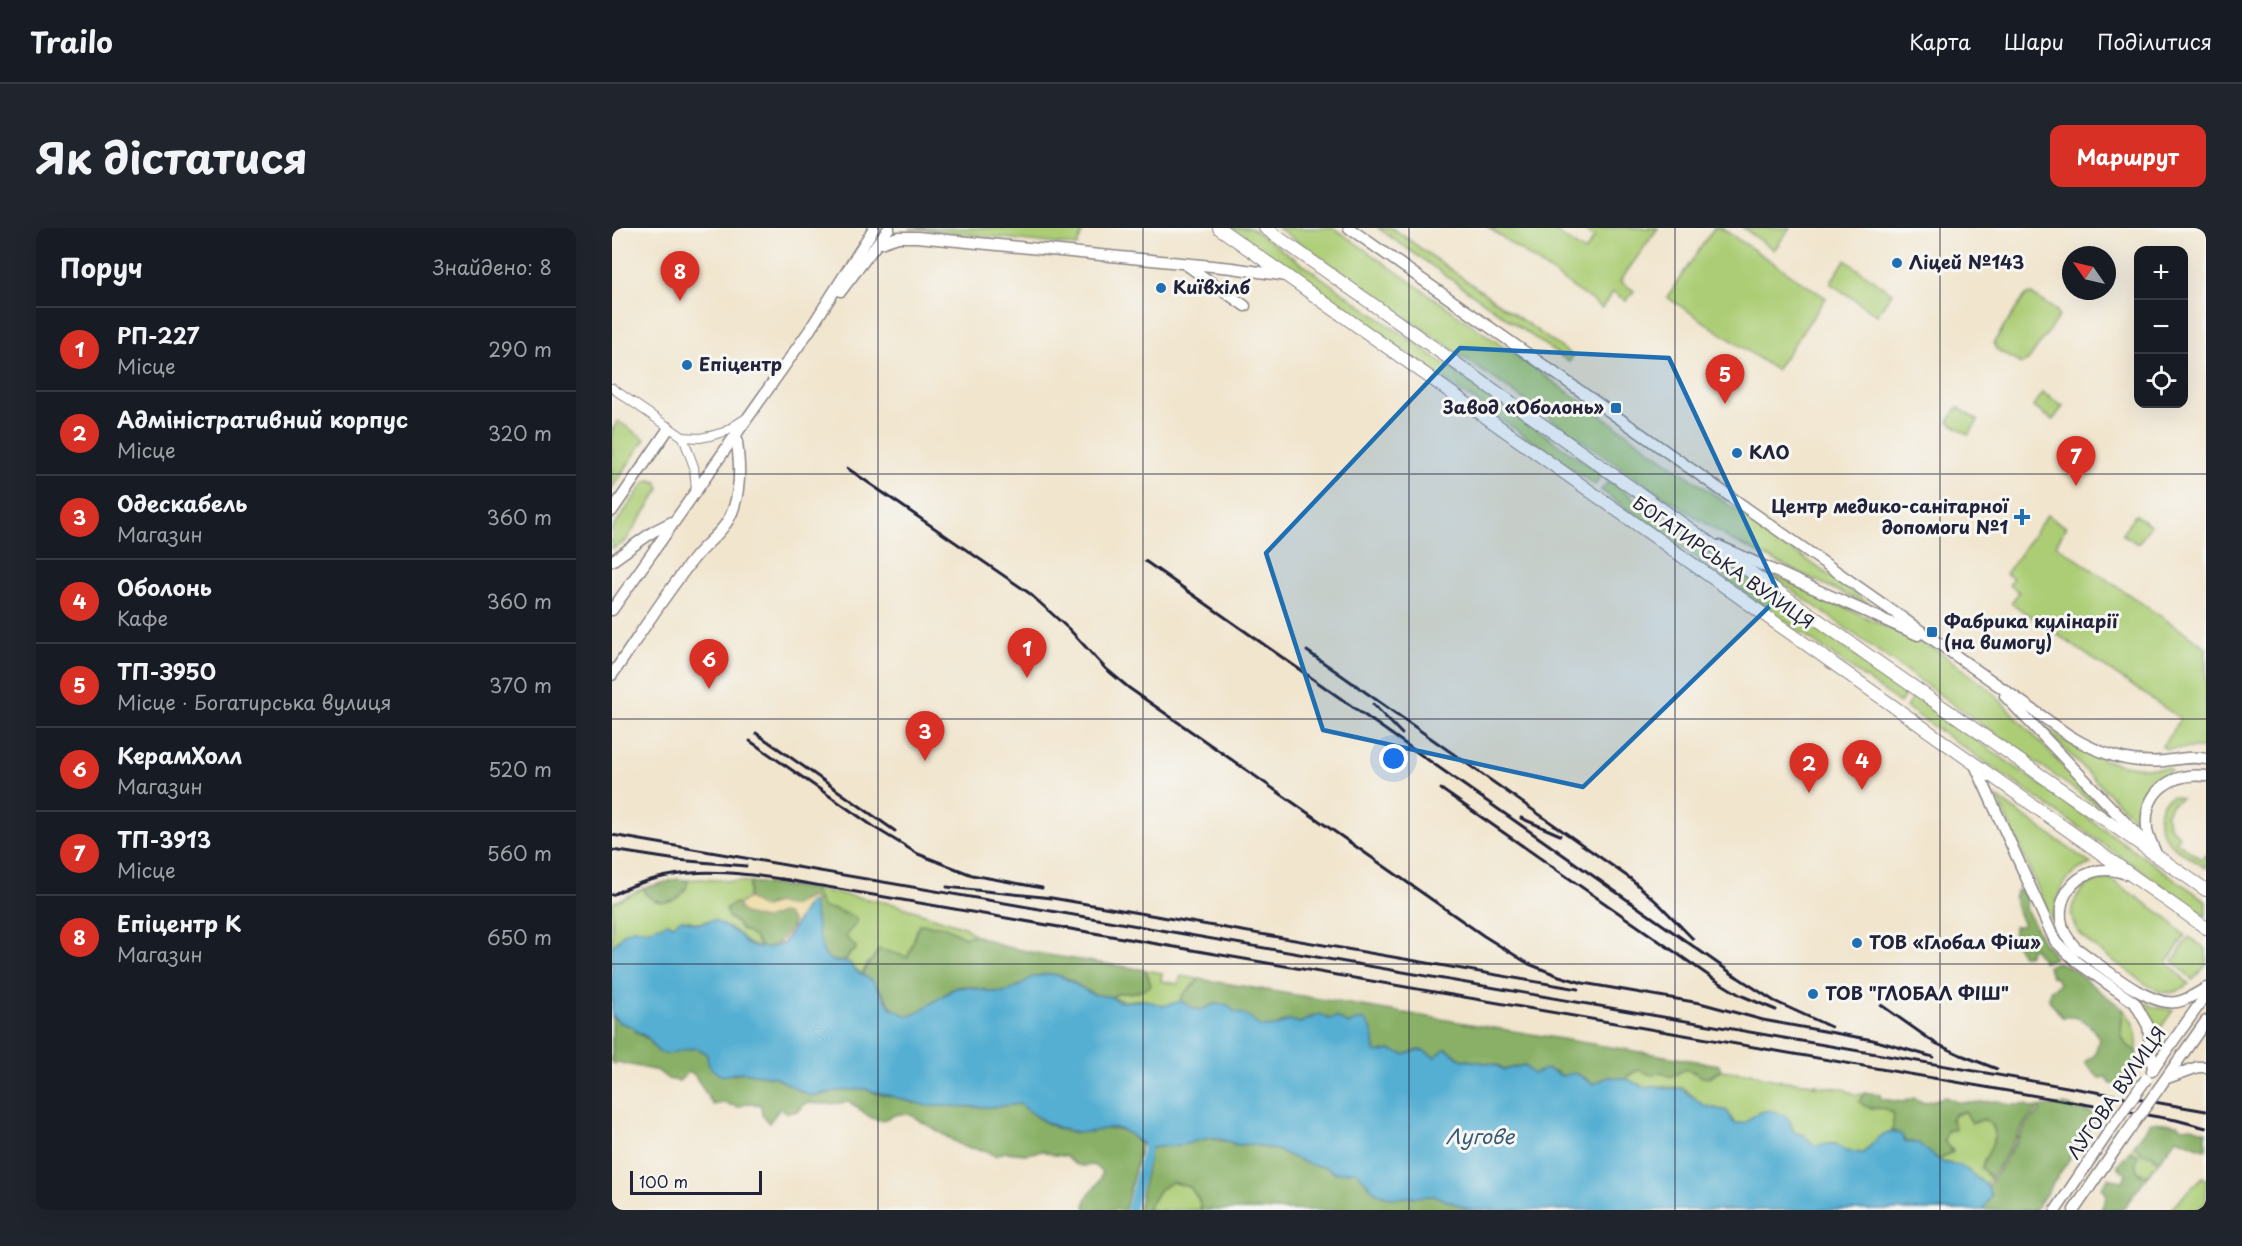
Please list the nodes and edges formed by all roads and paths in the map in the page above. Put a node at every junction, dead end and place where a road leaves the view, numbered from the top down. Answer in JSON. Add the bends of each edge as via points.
{"nodes":[{"id":1,"x":889,"y":228,"type":"edge"},
{"id":2,"x":1218,"y":228,"type":"edge"},
{"id":3,"x":1265,"y":228,"type":"edge"},
{"id":4,"x":1349,"y":228,"type":"edge"},
{"id":5,"x":870,"y":231,"type":"edge"},
{"id":6,"x":878,"y":244,"type":"junction"},
{"id":7,"x":1185,"y":264,"type":"junction"},
{"id":8,"x":1287,"y":276,"type":"junction"},
{"id":9,"x":1245,"y":306,"type":"dead end"},
{"id":10,"x":809,"y":331,"type":"junction"},
{"id":11,"x":612,"y":388,"type":"edge"},
{"id":12,"x":748,"y":416,"type":"junction"},
{"id":13,"x":669,"y":428,"type":"junction"},
{"id":14,"x":736,"y":433,"type":"junction"},
{"id":15,"x":683,"y":437,"type":"junction"},
{"id":16,"x":696,"y":491,"type":"junction"},
{"id":17,"x":612,"y":511,"type":"edge"},
{"id":18,"x":675,"y":521,"type":"junction"},
{"id":19,"x":1712,"y":542,"type":"junction"},
{"id":20,"x":612,"y":561,"type":"edge"},
{"id":21,"x":612,"y":610,"type":"edge"},
{"id":22,"x":1943,"y":646,"type":"junction"},
{"id":23,"x":612,"y":675,"type":"edge"},
{"id":24,"x":1988,"y":678,"type":"junction"},
{"id":25,"x":2206,"y":759,"type":"edge"},
{"id":26,"x":1975,"y":765,"type":"junction"},
{"id":27,"x":2206,"y":776,"type":"edge"},
{"id":28,"x":2156,"y":855,"type":"junction"},
{"id":29,"x":2135,"y":878,"type":"junction"},
{"id":30,"x":2206,"y":890,"type":"edge"},
{"id":31,"x":2206,"y":928,"type":"edge"},
{"id":32,"x":2206,"y":988,"type":"edge"},
{"id":33,"x":2206,"y":995,"type":"edge"},
{"id":34,"x":2206,"y":1021,"type":"edge"},
{"id":35,"x":2206,"y":1067,"type":"edge"},
{"id":36,"x":2149,"y":1074,"type":"junction"},
{"id":37,"x":2166,"y":1078,"type":"junction"},
{"id":38,"x":2056,"y":1210,"type":"edge"},
{"id":39,"x":2074,"y":1210,"type":"edge"}],
"edges":[{"from":1,"to":6,"type":"main road"},
{"from":2,"to":8,"type":"main road","name":"БОГАТИРСЬКА ВУЛИЦЯ"},
{"from":3,"to":19,"type":"main road","name":"БОГАТИРСЬКА ВУЛИЦЯ"},
{"from":4,"to":22,"type":"main road","name":"БОГАТИРСЬКА ВУЛИЦЯ"},
{"from":5,"to":10,"type":"main road"},
{"from":6,"to":7,"type":"main road","via":[[898,237],[917,237]]},
{"from":6,"to":10,"type":"main road"},
{"from":7,"to":8,"type":"main road"},
{"from":7,"to":9,"type":"main road"},
{"from":8,"to":26,"type":"main road","name":"БОГАТИРСЬКА ВУЛИЦЯ"},
{"from":10,"to":12,"type":"main road"},
{"from":11,"to":13,"type":"street"},
{"from":12,"to":14,"type":"main road"},
{"from":12,"to":15,"type":"street","via":[[724,432]]},
{"from":13,"to":15,"type":"street"},
{"from":13,"to":17,"type":"main road"},
{"from":14,"to":16,"type":"main road"},
{"from":14,"to":23,"type":"main road","via":[[739,481],[728,522],[696,556]]},
{"from":15,"to":16,"type":"street","via":[[694,467]]},
{"from":16,"to":18,"type":"main road"},
{"from":18,"to":20,"type":"main road"},
{"from":18,"to":21,"type":"main road"},
{"from":19,"to":22,"type":"main road"},
{"from":19,"to":28,"type":"main road","name":"БОГАТИРСЬКА ВУЛИЦЯ"},
{"from":22,"to":24,"type":"main road","name":"БОГАТИРСЬКА ВУЛИЦЯ"},
{"from":24,"to":25,"type":"main road","name":"БОГАТИРСЬКА ВУЛИЦЯ","via":[[2070,736],[2104,754],[2140,761]]},
{"from":24,"to":28,"type":"main road","name":"БОГАТИРСЬКА ВУЛИЦЯ"},
{"from":26,"to":29,"type":"main road","name":"БОГАТИРСЬКА ВУЛИЦЯ"},
{"from":26,"to":36,"type":"main road","via":[[2055,941],[2143,1014],[2148,1026]]},
{"from":27,"to":28,"type":"main road","via":[[2179,776],[2158,790],[2148,812],[2147,830]]},
{"from":28,"to":30,"type":"main road","name":"БОГАТИРСЬКА ВУЛИЦЯ"},
{"from":29,"to":31,"type":"main road","name":"БОГАТИРСЬКА ВУЛИЦЯ"},
{"from":29,"to":32,"type":"main road","via":[[2115,870],[2098,869],[2075,883],[2061,902],[2063,930],[2068,939],[2150,997],[2176,1002]]},
{"from":33,"to":36,"type":"main road","name":"ЛУГОВА ВУЛИЦЯ"},
{"from":34,"to":37,"type":"main road","name":"ЛУГОВА ВУЛИЦЯ"},
{"from":35,"to":37,"type":"main road"},
{"from":36,"to":38,"type":"main road","name":"ЛУГОВА ВУЛИЦЯ","bridge":true},
{"from":37,"to":39,"type":"main road","name":"ЛУГОВА ВУЛИЦЯ","bridge":true}]}
